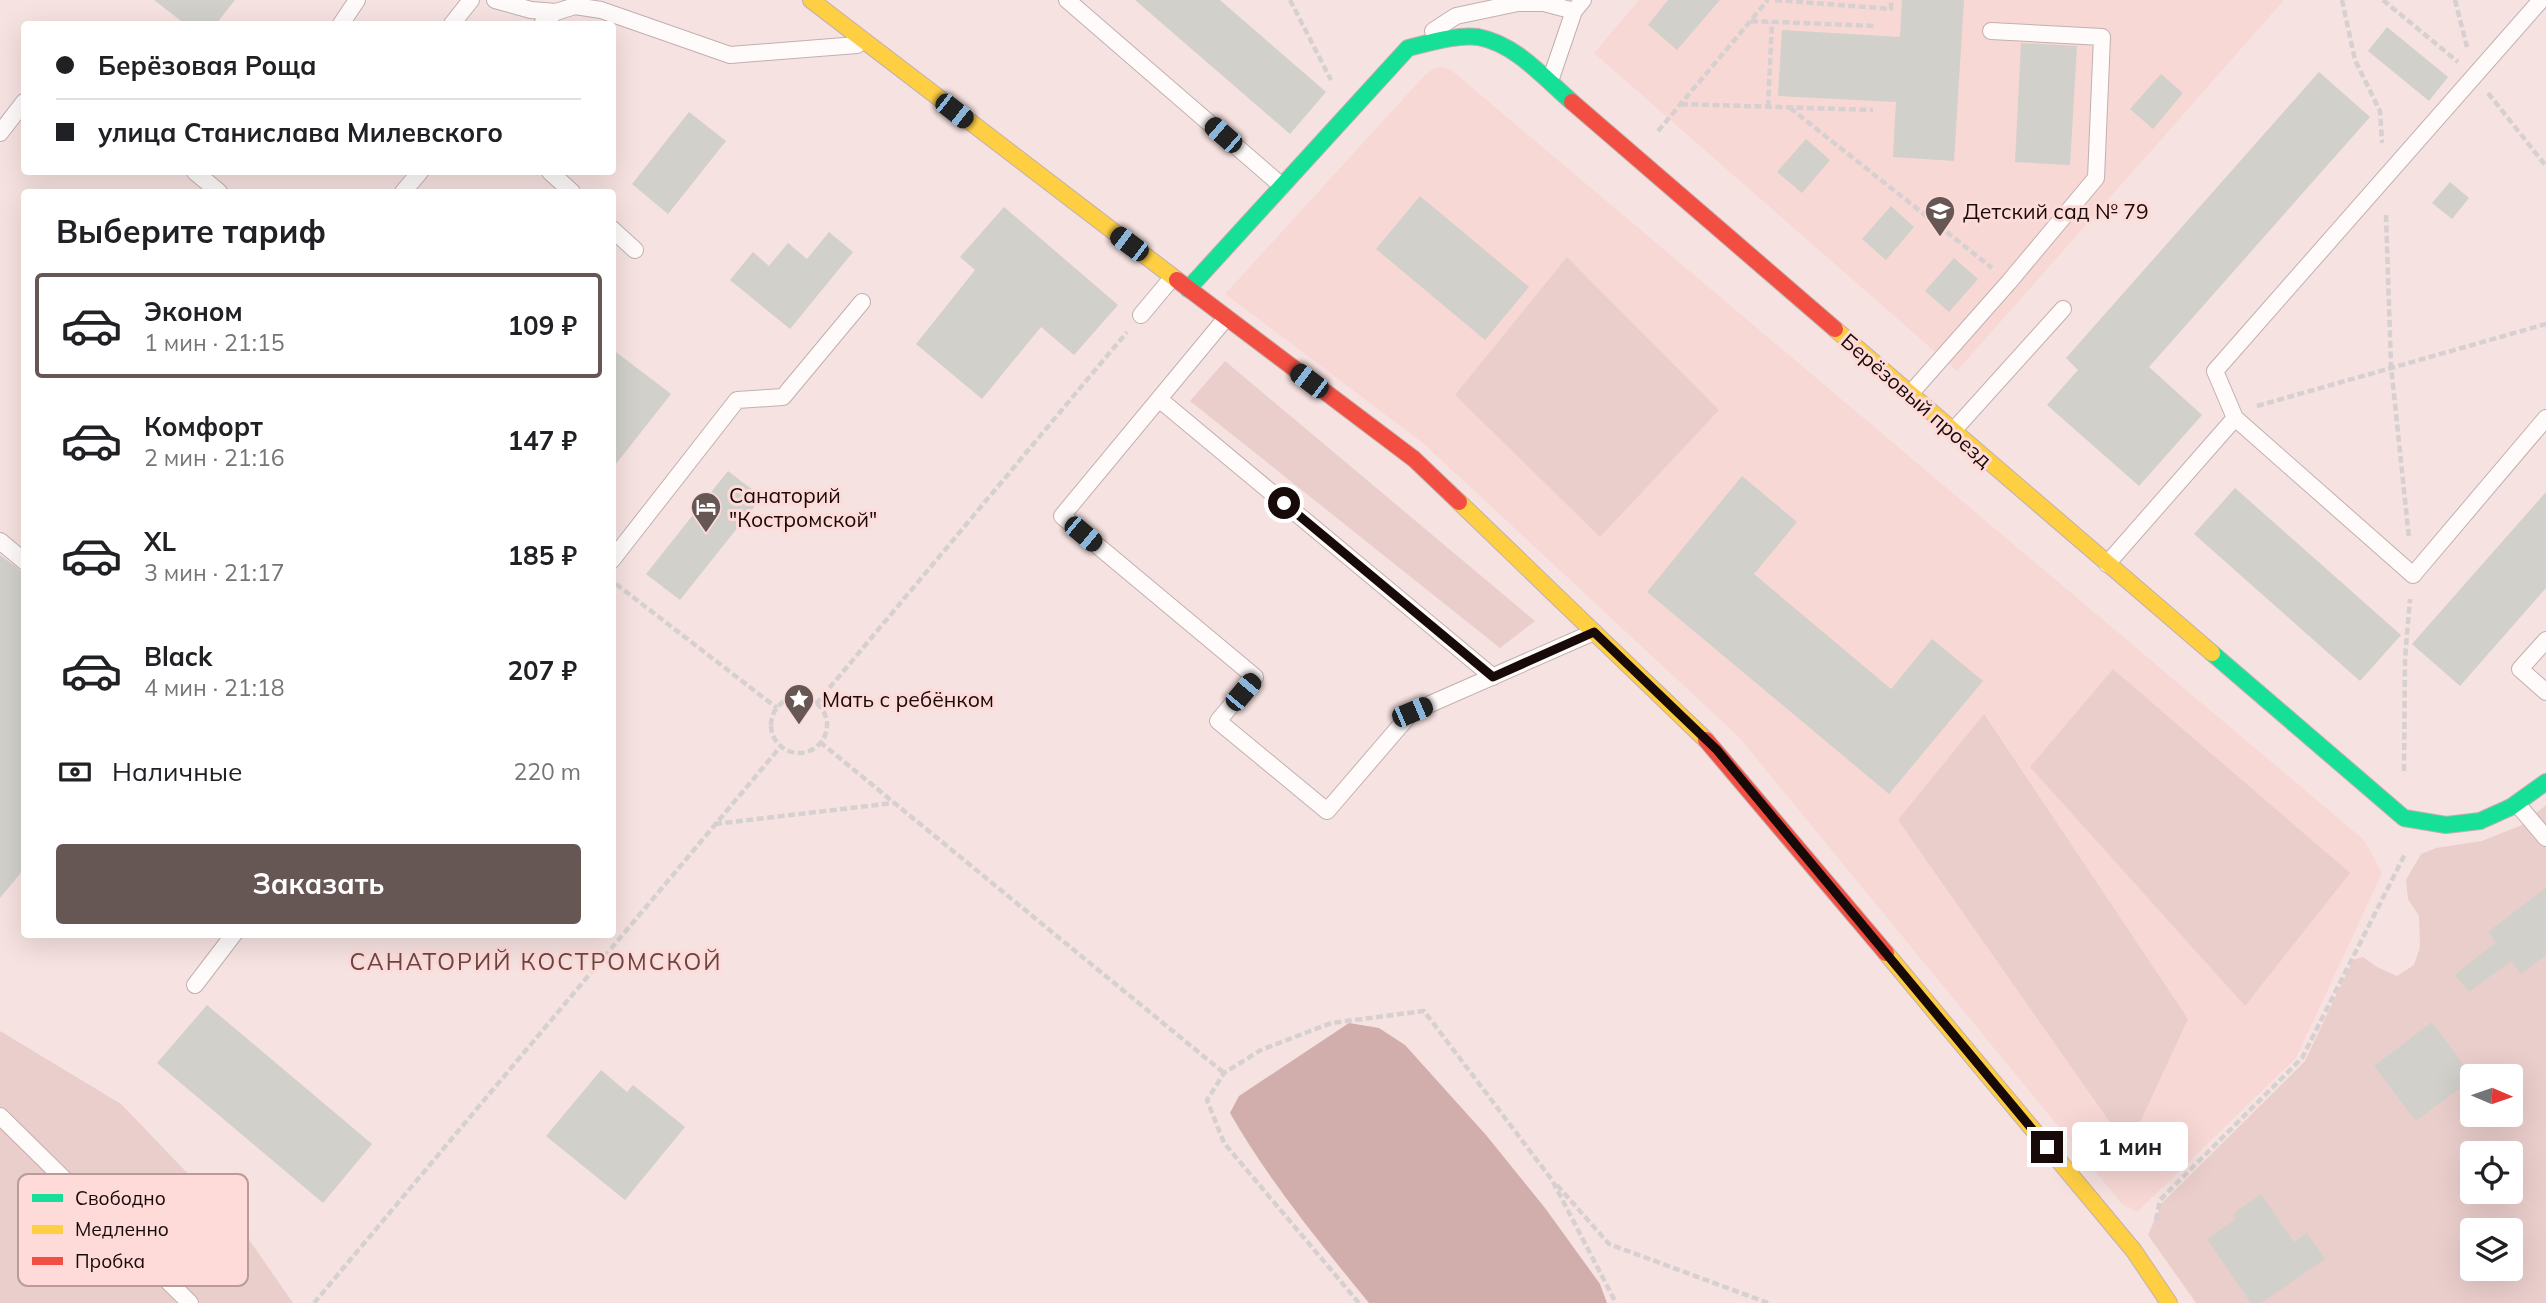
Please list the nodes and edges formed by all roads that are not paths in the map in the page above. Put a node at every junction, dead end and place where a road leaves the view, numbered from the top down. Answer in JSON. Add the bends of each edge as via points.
{"nodes":[{"id":1,"x":357,"y":0,"type":"edge"},
{"id":2,"x":471,"y":0,"type":"edge"},
{"id":3,"x":495,"y":0,"type":"edge"},
{"id":4,"x":811,"y":0,"type":"edge"},
{"id":5,"x":1067,"y":0,"type":"edge"},
{"id":6,"x":2541,"y":0,"type":"edge"},
{"id":7,"x":599,"y":5,"type":"edge"},
{"id":8,"x":1578,"y":6,"type":"edge"},
{"id":9,"x":556,"y":12,"type":"junction"},
{"id":10,"x":343,"y":21,"type":"edge"},
{"id":11,"x":454,"y":21,"type":"edge"},
{"id":12,"x":546,"y":21,"type":"edge"},
{"id":13,"x":1991,"y":31,"type":"dead end"},
{"id":14,"x":867,"y":44,"type":"junction"},
{"id":15,"x":1408,"y":48,"type":"junction"},
{"id":16,"x":1549,"y":83,"type":"junction"},
{"id":17,"x":21,"y":106,"type":"edge"},
{"id":18,"x":0,"y":133,"type":"edge"},
{"id":19,"x":199,"y":175,"type":"edge"},
{"id":20,"x":417,"y":175,"type":"edge"},
{"id":21,"x":553,"y":175,"type":"edge"},
{"id":22,"x":1282,"y":186,"type":"junction"},
{"id":23,"x":215,"y":189,"type":"edge"},
{"id":24,"x":406,"y":189,"type":"edge"},
{"id":25,"x":569,"y":189,"type":"edge"},
{"id":26,"x":616,"y":233,"type":"edge"},
{"id":27,"x":635,"y":250,"type":"dead end"},
{"id":28,"x":1172,"y":278,"type":"junction"},
{"id":29,"x":1188,"y":289,"type":"junction"},
{"id":30,"x":862,"y":302,"type":"dead end"},
{"id":31,"x":2063,"y":309,"type":"dead end"},
{"id":32,"x":1141,"y":315,"type":"road end"},
{"id":33,"x":1226,"y":318,"type":"junction"},
{"id":34,"x":1910,"y":394,"type":"junction"},
{"id":35,"x":1159,"y":399,"type":"junction"},
{"id":36,"x":2235,"y":418,"type":"junction"},
{"id":37,"x":2546,"y":418,"type":"edge"},
{"id":38,"x":1953,"y":431,"type":"junction"},
{"id":39,"x":0,"y":541,"type":"edge"},
{"id":40,"x":616,"y":555,"type":"edge"},
{"id":41,"x":21,"y":558,"type":"edge"},
{"id":42,"x":2107,"y":564,"type":"junction"},
{"id":43,"x":1594,"y":632,"type":"junction"},
{"id":44,"x":2546,"y":640,"type":"edge"},
{"id":45,"x":1493,"y":677,"type":"junction"},
{"id":46,"x":2546,"y":691,"type":"edge"},
{"id":47,"x":2546,"y":782,"type":"edge"},
{"id":48,"x":2518,"y":805,"type":"junction"},
{"id":49,"x":2546,"y":838,"type":"edge"},
{"id":50,"x":231,"y":938,"type":"edge"},
{"id":51,"x":195,"y":985,"type":"dead end"},
{"id":52,"x":0,"y":1116,"type":"edge"},
{"id":53,"x":59,"y":1174,"type":"edge"},
{"id":54,"x":173,"y":1286,"type":"edge"},
{"id":55,"x":190,"y":1303,"type":"edge"},
{"id":56,"x":2169,"y":1303,"type":"edge"}],
"edges":[{"from":1,"to":10,"type":"lane"},
{"from":2,"to":11,"type":"lane"},
{"from":3,"to":9,"type":"lane"},
{"from":4,"to":14,"type":"street"},
{"from":5,"to":22,"type":"lane"},
{"from":6,"to":36,"type":"lane","via":[[2215,371]]},
{"from":7,"to":9,"type":"lane"},
{"from":7,"to":14,"type":"lane","via":[[730,55]]},
{"from":8,"to":15,"type":"lane","via":[[1518,3],[1456,16]]},
{"from":8,"to":16,"type":"lane"},
{"from":9,"to":12,"type":"lane"},
{"from":13,"to":34,"type":"lane","via":[[2102,37],[2096,178]]},
{"from":14,"to":28,"type":"street"},
{"from":15,"to":16,"type":"street","name":"Берёзовый проезд","via":[[1477,37],[1508,47]]},
{"from":15,"to":22,"type":"street"},
{"from":16,"to":34,"type":"street","name":"Берёзовый проезд"},
{"from":17,"to":18,"type":"lane"},
{"from":19,"to":23,"type":"lane"},
{"from":20,"to":24,"type":"lane"},
{"from":21,"to":25,"type":"lane"},
{"from":22,"to":29,"type":"street"},
{"from":26,"to":27,"type":"lane"},
{"from":28,"to":29,"type":"street"},
{"from":28,"to":32,"type":"lane"},
{"from":29,"to":33,"type":"street"},
{"from":30,"to":40,"type":"lane","via":[[783,397],[737,400]]},
{"from":31,"to":38,"type":"lane"},
{"from":33,"to":35,"type":"lane"},
{"from":33,"to":43,"type":"street","via":[[1414,458]]},
{"from":34,"to":38,"type":"street","name":"Берёзовый проезд"},
{"from":35,"to":45,"type":"lane"},
{"from":35,"to":45,"type":"lane","via":[[1062,516],[1255,677],[1218,721],[1327,811],[1412,712]]},
{"from":36,"to":37,"type":"lane","via":[[2413,575]]},
{"from":36,"to":42,"type":"lane"},
{"from":38,"to":42,"type":"street","name":"Берёзовый проезд"},
{"from":39,"to":41,"type":"lane"},
{"from":42,"to":48,"type":"street","name":"Берёзовый проезд","via":[[2404,818],[2433,825],[2479,824]]},
{"from":43,"to":45,"type":"lane"},
{"from":43,"to":56,"type":"street","via":[[1717,750],[2134,1251]]},
{"from":44,"to":46,"type":"lane","via":[[2521,669]]},
{"from":47,"to":48,"type":"street"},
{"from":48,"to":49,"type":"lane"},
{"from":50,"to":51,"type":"lane"},
{"from":52,"to":53,"type":"lane"},
{"from":54,"to":55,"type":"lane"}]}
